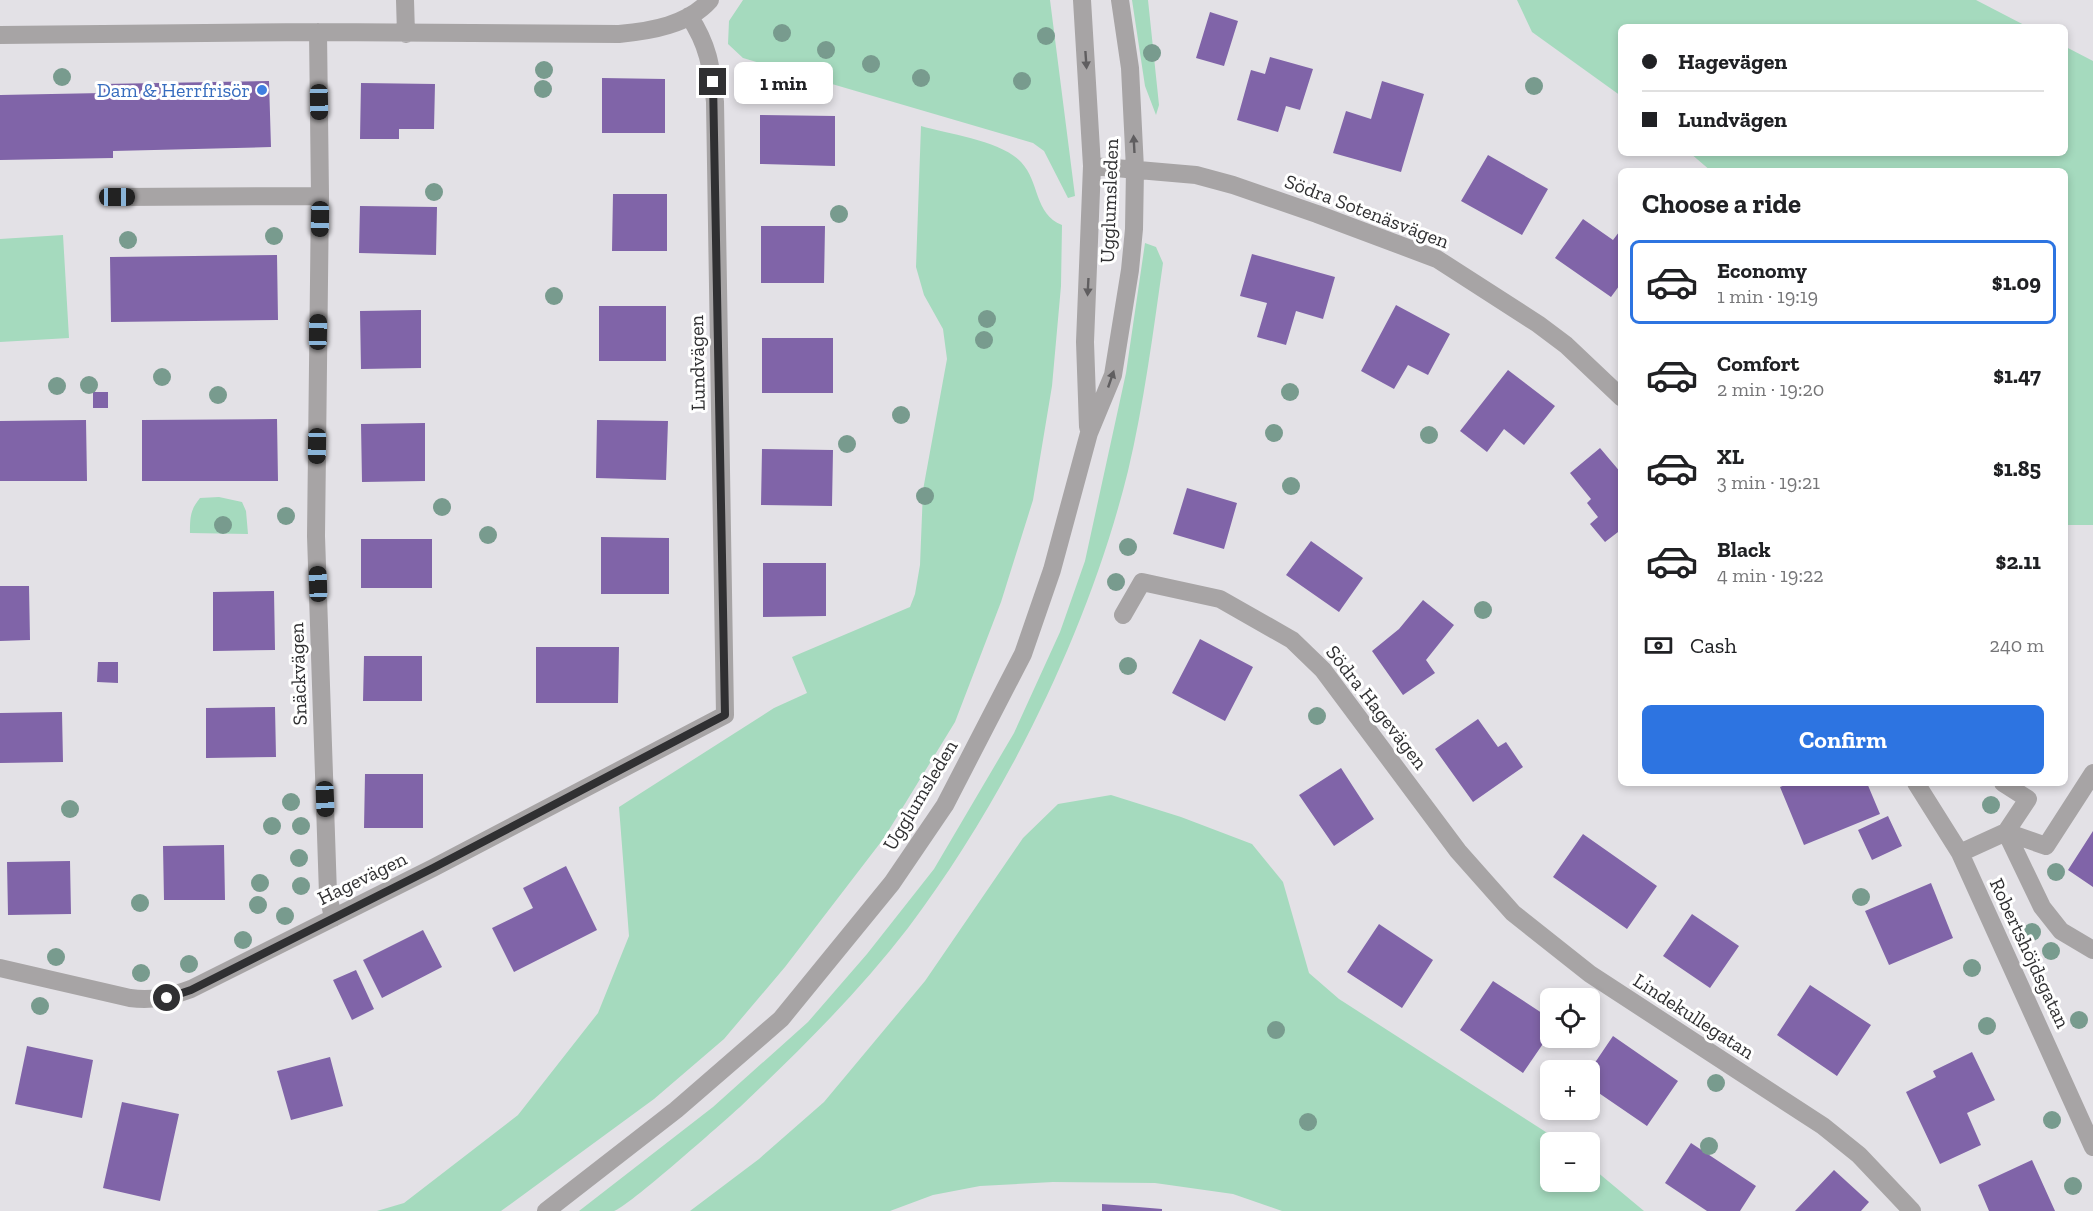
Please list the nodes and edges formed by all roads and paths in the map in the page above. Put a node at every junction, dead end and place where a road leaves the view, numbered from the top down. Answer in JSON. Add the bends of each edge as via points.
{"nodes":[{"id":1,"x":405,"y":0,"type":"edge"},
{"id":2,"x":710,"y":0,"type":"edge"},
{"id":3,"x":1082,"y":0,"type":"edge"},
{"id":4,"x":1120,"y":0,"type":"edge"},
{"id":5,"x":689,"y":16,"type":"junction"},
{"id":6,"x":318,"y":32,"type":"junction"},
{"id":7,"x":406,"y":34,"type":"junction"},
{"id":8,"x":0,"y":35,"type":"edge"},
{"id":9,"x":1092,"y":166,"type":"junction"},
{"id":10,"x":1135,"y":169,"type":"junction"},
{"id":11,"x":320,"y":196,"type":"junction"},
{"id":12,"x":117,"y":197,"type":"dead end"},
{"id":13,"x":1618,"y":394,"type":"edge"},
{"id":14,"x":1089,"y":433,"type":"junction"},
{"id":15,"x":1123,"y":615,"type":"dead end"},
{"id":16,"x":725,"y":715,"type":"joint"},
{"id":17,"x":2093,"y":773,"type":"edge"},
{"id":18,"x":1918,"y":786,"type":"edge"},
{"id":19,"x":2008,"y":786,"type":"edge"},
{"id":20,"x":2007,"y":832,"type":"junction"},
{"id":21,"x":1458,"y":851,"type":"joint"},
{"id":22,"x":1960,"y":853,"type":"junction"},
{"id":23,"x":333,"y":918,"type":"junction"},
{"id":24,"x":2093,"y":950,"type":"edge"},
{"id":25,"x":0,"y":968,"type":"edge"},
{"id":26,"x":2093,"y":1147,"type":"edge"},
{"id":27,"x":546,"y":1211,"type":"edge"},
{"id":28,"x":1912,"y":1211,"type":"edge"}],
"edges":[{"from":1,"to":7,"type":"street"},
{"from":2,"to":5,"type":"street"},
{"from":3,"to":9,"type":"street","name":"Ugglumsleden","one_way":true},
{"from":10,"to":4,"type":"street","name":"Ugglumsleden","one_way":true,"via":[[1130,68]]},
{"from":5,"to":7,"type":"street","via":[[644,32],[619,34]]},
{"from":5,"to":16,"type":"street","name":"Lundvägen","via":[[704,38],[715,102]]},
{"from":6,"to":7,"type":"street"},
{"from":6,"to":8,"type":"street"},
{"from":6,"to":11,"type":"street","name":"Snäckvägen"},
{"from":9,"to":10,"type":"street","name":"Södra Sotenäsvägen"},
{"from":9,"to":14,"type":"street","name":"Ugglumsleden","one_way":true,"via":[[1085,342]]},
{"from":10,"to":13,"type":"street","name":"Södra Sotenäsvägen","via":[[1196,175],[1252,191],[1437,260],[1538,324]]},
{"from":14,"to":10,"type":"street","name":"Ugglumsleden","one_way":true,"via":[[1113,375],[1131,259]]},
{"from":11,"to":12,"type":"street"},
{"from":11,"to":23,"type":"street","name":"Snäckvägen","via":[[316,536],[328,894]]},
{"from":14,"to":27,"type":"street","name":"Ugglumsleden","via":[[1052,570],[1023,654],[945,805],[892,883],[781,1019],[676,1110]]},
{"from":15,"to":21,"type":"street","name":"Södra Hagevägen","via":[[1142,582],[1220,599],[1292,640],[1323,670]]},
{"from":16,"to":23,"type":"street","name":"Hagevägen"},
{"from":17,"to":20,"type":"street","via":[[2046,846]]},
{"from":18,"to":22,"type":"street","name":"Robertshöjdsgatan"},
{"from":19,"to":20,"type":"street","via":[[2028,799]]},
{"from":20,"to":22,"type":"street"},
{"from":20,"to":24,"type":"street","via":[[2042,907],[2061,931]]},
{"from":21,"to":28,"type":"street","name":"Lindekullegatan","via":[[1505,905],[1545,941],[1823,1126],[1859,1155]]},
{"from":22,"to":26,"type":"street","name":"Robertshöjdsgatan"},
{"from":23,"to":25,"type":"street","name":"Hagevägen","via":[[191,990],[159,999],[130,998]]}]}
